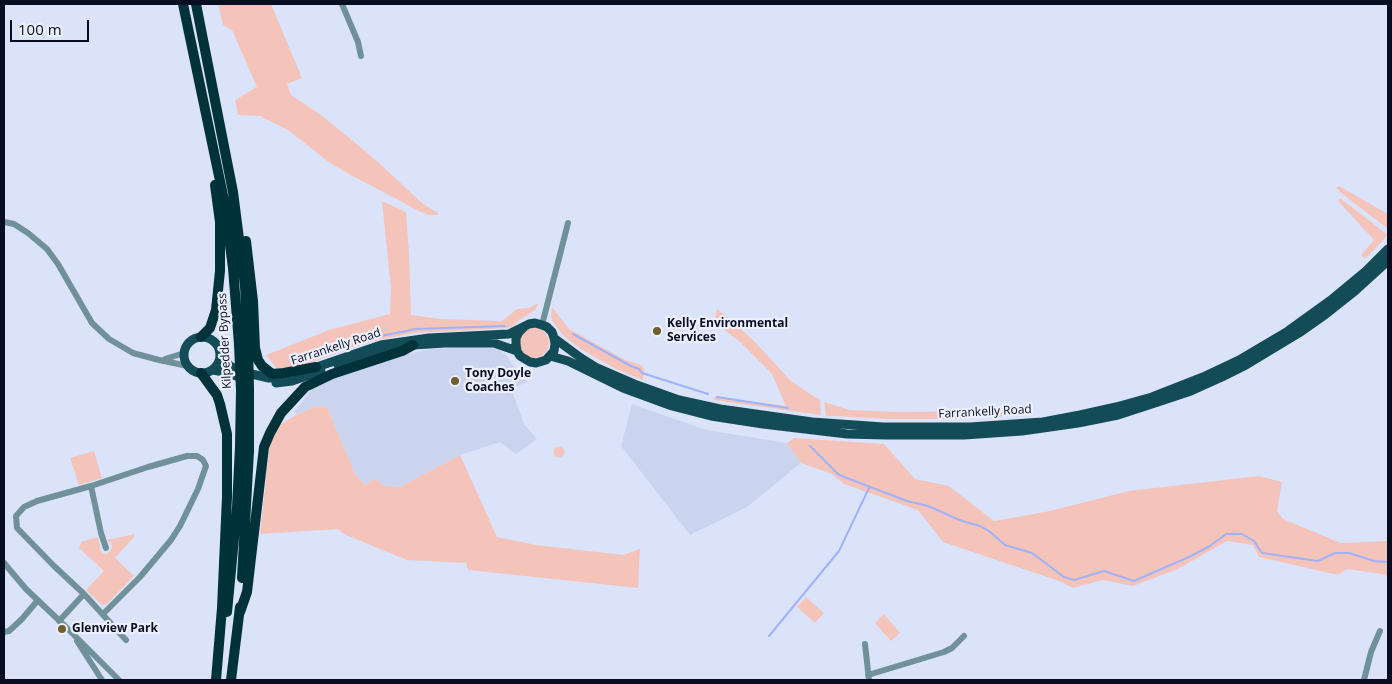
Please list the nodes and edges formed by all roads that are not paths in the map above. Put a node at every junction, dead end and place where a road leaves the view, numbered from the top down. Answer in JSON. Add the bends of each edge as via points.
{"nodes":[{"id":1,"x":183,"y":4,"type":"edge"},
{"id":2,"x":196,"y":4,"type":"edge"},
{"id":3,"x":342,"y":4,"type":"edge"},
{"id":4,"x":361,"y":56,"type":"dead end"},
{"id":5,"x":199,"y":78,"type":"junction"},
{"id":6,"x":222,"y":135,"type":"junction"},
{"id":7,"x":4,"y":222,"type":"edge"},
{"id":8,"x":568,"y":223,"type":"dead end"},
{"id":9,"x":1388,"y":250,"type":"edge"},
{"id":10,"x":1388,"y":260,"type":"edge"},
{"id":11,"x":542,"y":324,"type":"junction"},
{"id":12,"x":524,"y":327,"type":"junction"},
{"id":13,"x":201,"y":337,"type":"junction"},
{"id":14,"x":554,"y":338,"type":"junction"},
{"id":15,"x":244,"y":344,"type":"junction"},
{"id":16,"x":413,"y":345,"type":"junction"},
{"id":17,"x":517,"y":351,"type":"junction"},
{"id":18,"x":184,"y":353,"type":"junction"},
{"id":19,"x":221,"y":355,"type":"junction"},
{"id":20,"x":550,"y":356,"type":"junction"},
{"id":21,"x":159,"y":360,"type":"junction"},
{"id":22,"x":188,"y":366,"type":"junction"},
{"id":23,"x":316,"y":367,"type":"junction"},
{"id":24,"x":213,"y":370,"type":"junction"},
{"id":25,"x":201,"y":373,"type":"junction"},
{"id":26,"x":245,"y":389,"type":"junction"},
{"id":27,"x":91,"y":486,"type":"junction"},
{"id":28,"x":106,"y":548,"type":"dead end"},
{"id":29,"x":4,"y":563,"type":"edge"},
{"id":30,"x":84,"y":594,"type":"junction"},
{"id":31,"x":38,"y":600,"type":"junction"},
{"id":32,"x":240,"y":612,"type":"junction"},
{"id":33,"x":103,"y":614,"type":"junction"},
{"id":34,"x":59,"y":621,"type":"junction"},
{"id":35,"x":1380,"y":631,"type":"dead end"},
{"id":36,"x":4,"y":632,"type":"edge"},
{"id":37,"x":72,"y":633,"type":"junction"},
{"id":38,"x":964,"y":636,"type":"dead end"},
{"id":39,"x":126,"y":640,"type":"dead end"},
{"id":40,"x":865,"y":644,"type":"dead end"},
{"id":41,"x":111,"y":672,"type":"junction"},
{"id":42,"x":869,"y":678,"type":"edge"},
{"id":43,"x":102,"y":680,"type":"edge"},
{"id":44,"x":119,"y":680,"type":"edge"},
{"id":45,"x":218,"y":680,"type":"edge"},
{"id":46,"x":231,"y":680,"type":"edge"},
{"id":47,"x":1364,"y":680,"type":"edge"}],
"edges":[{"from":1,"to":5,"type":"highway","name":"Kilpedder Bypass"},
{"from":2,"to":6,"type":"highway","name":"Kilpedder Bypass"},
{"from":3,"to":4,"type":"street"},
{"from":5,"to":13,"type":"highway","via":[[220,222],[216,310],[210,328]]},
{"from":5,"to":15,"type":"highway","name":"Kilpedder Bypass","via":[[224,200]]},
{"from":6,"to":15,"type":"highway","name":"Kilpedder Bypass","via":[[245,286]]},
{"from":6,"to":23,"type":"highway","via":[[235,178],[248,254],[258,360],[272,374]]},
{"from":7,"to":21,"type":"street","via":[[14,224],[47,249],[92,323],[109,339],[133,353]]},
{"from":8,"to":11,"type":"street"},
{"from":9,"to":14,"type":"main road","name":"Farrankelly Road","via":[[1331,300],[1276,339],[1239,360],[1152,397],[1080,415],[1024,424],[883,427],[812,422],[720,409],[679,400],[634,384],[589,363]]},
{"from":10,"to":20,"type":"main road","name":"Farrankelly Road","via":[[1326,314],[1222,377],[1118,415],[1022,431],[885,435],[754,423],[672,406]]},
{"from":11,"to":12,"type":"main road"},
{"from":11,"to":14,"type":"main road"},
{"from":12,"to":17,"type":"main road","via":[[516,338]]},
{"from":12,"to":23,"type":"main road","name":"Farrankelly Road","via":[[509,334],[429,338],[381,345]]},
{"from":13,"to":18,"type":"main road","via":[[190,342]]},
{"from":13,"to":19,"type":"main road","via":[[213,340]]},
{"from":14,"to":20,"type":"main road","via":[[554,350]]},
{"from":15,"to":26,"type":"highway","name":"Kilpedder Bypass","bridge":true},
{"from":16,"to":17,"type":"main road","name":"Farrankelly Road","via":[[494,343]]},
{"from":16,"to":24,"type":"main road","name":"Farrankelly Road","via":[[381,351],[292,381],[273,384]]},
{"from":16,"to":32,"type":"highway","via":[[305,387],[281,413],[264,447],[247,592]]},
{"from":17,"to":20,"type":"main road","via":[[530,362],[541,362]]},
{"from":18,"to":21,"type":"street"},
{"from":18,"to":22,"type":"main road"},
{"from":19,"to":23,"type":"main road","name":"Farrankelly Road","via":[[230,366],[269,378],[280,378]]},
{"from":19,"to":24,"type":"main road"},
{"from":21,"to":22,"type":"street"},
{"from":22,"to":25,"type":"main road"},
{"from":24,"to":25,"type":"main road"},
{"from":25,"to":45,"type":"highway","via":[[217,395],[227,434]]},
{"from":26,"to":32,"type":"highway","name":"Kilpedder Bypass","via":[[249,451]]},
{"from":26,"to":45,"type":"highway","name":"Kilpedder Bypass","via":[[229,595]]},
{"from":27,"to":28,"type":"street"},
{"from":27,"to":30,"type":"street","via":[[24,507],[16,516],[17,528]]},
{"from":27,"to":33,"type":"street","via":[[187,456],[197,456],[206,466],[190,506],[171,540]]},
{"from":29,"to":31,"type":"street"},
{"from":30,"to":33,"type":"street"},
{"from":30,"to":34,"type":"street"},
{"from":31,"to":34,"type":"street"},
{"from":31,"to":36,"type":"street","via":[[22,619]]},
{"from":32,"to":46,"type":"highway","name":"Kilpedder Bypass"},
{"from":33,"to":39,"type":"street"},
{"from":34,"to":37,"type":"street"},
{"from":35,"to":47,"type":"street"},
{"from":37,"to":41,"type":"street"},
{"from":37,"to":43,"type":"street"},
{"from":38,"to":42,"type":"street","via":[[944,652]]},
{"from":40,"to":42,"type":"street"},
{"from":41,"to":43,"type":"street"},
{"from":41,"to":44,"type":"street"}]}
